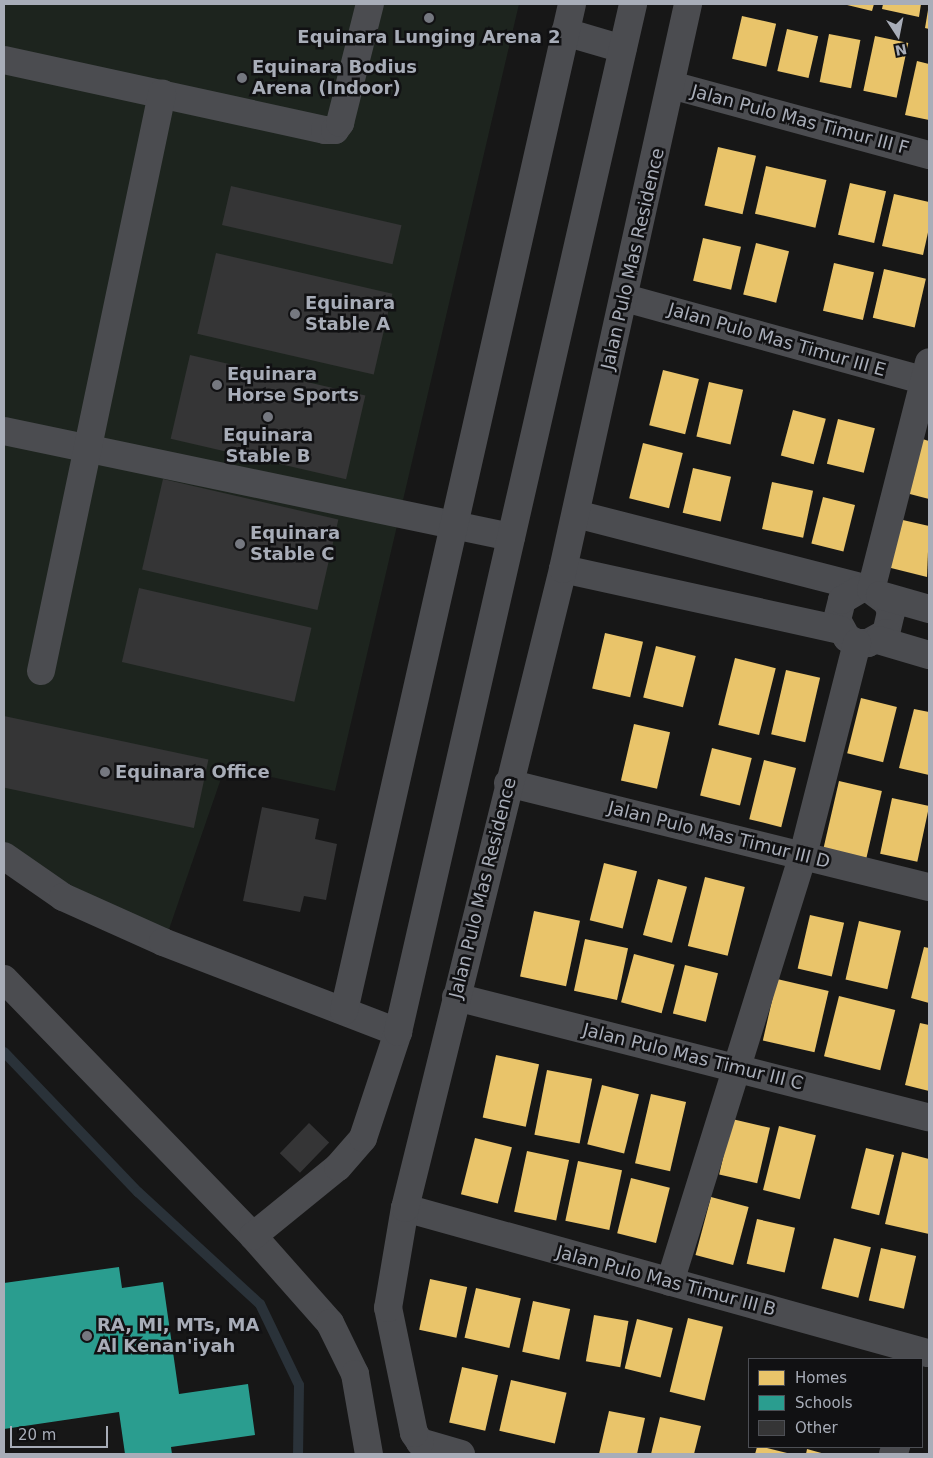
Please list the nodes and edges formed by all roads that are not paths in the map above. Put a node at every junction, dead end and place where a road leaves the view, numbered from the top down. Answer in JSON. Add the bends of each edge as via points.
{"nodes":[{"id":1,"x":370,"y":4,"type":"edge"},
{"id":2,"x":572,"y":4,"type":"edge"},
{"id":3,"x":633,"y":4,"type":"edge"},
{"id":4,"x":688,"y":4,"type":"edge"},
{"id":5,"x":566,"y":32,"type":"junction"},
{"id":6,"x":623,"y":49,"type":"junction"},
{"id":7,"x":4,"y":60,"type":"edge"},
{"id":8,"x":672,"y":85,"type":"junction"},
{"id":9,"x":162,"y":94,"type":"junction"},
{"id":10,"x":929,"y":155,"type":"edge"},
{"id":11,"x":625,"y":298,"type":"junction"},
{"id":12,"x":928,"y":375,"type":"edge"},
{"id":13,"x":4,"y":431,"type":"edge"},
{"id":14,"x":86,"y":446,"type":"junction"},
{"id":15,"x":576,"y":514,"type":"junction"},
{"id":16,"x":454,"y":525,"type":"junction"},
{"id":17,"x":511,"y":537,"type":"junction"},
{"id":18,"x":563,"y":569,"type":"junction"},
{"id":19,"x":870,"y":592,"type":"junction"},
{"id":20,"x":929,"y":608,"type":"edge"},
{"id":21,"x":858,"y":637,"type":"junction"},
{"id":22,"x":929,"y":655,"type":"edge"},
{"id":23,"x":41,"y":671,"type":"dead end"},
{"id":24,"x":508,"y":783,"type":"junction"},
{"id":25,"x":803,"y":855,"type":"junction"},
{"id":26,"x":4,"y":856,"type":"edge"},
{"id":27,"x":929,"y":887,"type":"edge"},
{"id":28,"x":4,"y":979,"type":"edge"},
{"id":29,"x":456,"y":997,"type":"junction"},
{"id":30,"x":344,"y":1011,"type":"junction"},
{"id":31,"x":398,"y":1032,"type":"junction"},
{"id":32,"x":734,"y":1066,"type":"junction"},
{"id":33,"x":929,"y":1118,"type":"edge"},
{"id":34,"x":405,"y":1208,"type":"junction"},
{"id":35,"x":253,"y":1236,"type":"junction"},
{"id":36,"x":670,"y":1282,"type":"junction"},
{"id":37,"x":926,"y":1356,"type":"edge"},
{"id":38,"x":369,"y":1454,"type":"edge"},
{"id":39,"x":461,"y":1454,"type":"edge"}],
"edges":[{"from":1,"to":9,"type":"street","via":[[340,123],[335,130]]},
{"from":2,"to":5,"type":"street"},
{"from":3,"to":6,"type":"street"},
{"from":4,"to":8,"type":"street","name":"Jalan Pulo Mas Residence"},
{"from":5,"to":6,"type":"street"},
{"from":5,"to":16,"type":"street"},
{"from":6,"to":17,"type":"street"},
{"from":7,"to":9,"type":"street"},
{"from":8,"to":10,"type":"street","name":"Jalan Pulo Mas Timur III F"},
{"from":8,"to":11,"type":"street","name":"Jalan Pulo Mas Residence"},
{"from":9,"to":14,"type":"street"},
{"from":11,"to":12,"type":"street","name":"Jalan Pulo Mas Timur III E"},
{"from":11,"to":15,"type":"street","name":"Jalan Pulo Mas Residence"},
{"from":12,"to":19,"type":"street"},
{"from":13,"to":14,"type":"street"},
{"from":14,"to":16,"type":"street"},
{"from":14,"to":23,"type":"street"},
{"from":15,"to":18,"type":"street","name":"Jalan Pulo Mas Residence"},
{"from":15,"to":19,"type":"street"},
{"from":16,"to":17,"type":"street"},
{"from":16,"to":30,"type":"street"},
{"from":17,"to":31,"type":"street"},
{"from":18,"to":21,"type":"street"},
{"from":18,"to":24,"type":"street","name":"Jalan Pulo Mas Residence"},
{"from":19,"to":20,"type":"street"},
{"from":19,"to":21,"type":"street","via":[[846,596],[838,609]]},
{"from":19,"to":21,"type":"street","via":[[891,612],[886,632]]},
{"from":21,"to":22,"type":"street"},
{"from":21,"to":25,"type":"street"},
{"from":24,"to":25,"type":"street","name":"Jalan Pulo Mas Timur III D"},
{"from":24,"to":29,"type":"street","name":"Jalan Pulo Mas Residence"},
{"from":25,"to":27,"type":"street","name":"Jalan Pulo Mas Timur III D"},
{"from":25,"to":32,"type":"street"},
{"from":26,"to":30,"type":"street","via":[[72,901],[163,942]]},
{"from":28,"to":35,"type":"street"},
{"from":29,"to":32,"type":"street","name":"Jalan Pulo Mas Timur III C"},
{"from":29,"to":34,"type":"street","name":"Jalan Pulo Mas Residence"},
{"from":30,"to":31,"type":"street"},
{"from":31,"to":35,"type":"street","via":[[363,1138],[331,1172]]},
{"from":32,"to":33,"type":"street","name":"Jalan Pulo Mas Timur III C"},
{"from":32,"to":36,"type":"street"},
{"from":34,"to":36,"type":"street","name":"Jalan Pulo Mas Timur III B"},
{"from":34,"to":39,"type":"street","name":"Jalan Pulo Mas Residence","via":[[388,1308],[411,1424],[420,1442]]},
{"from":35,"to":38,"type":"street","via":[[330,1323],[355,1374]]},
{"from":36,"to":37,"type":"street","name":"Jalan Pulo Mas Timur III B"}]}
